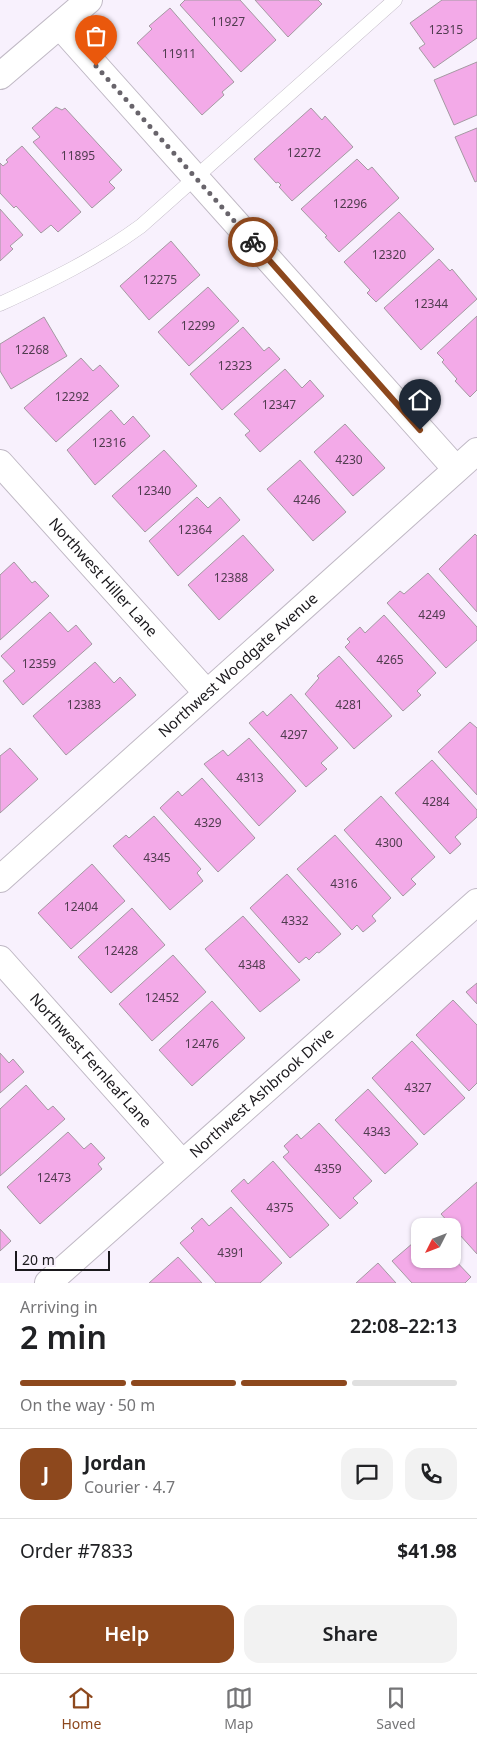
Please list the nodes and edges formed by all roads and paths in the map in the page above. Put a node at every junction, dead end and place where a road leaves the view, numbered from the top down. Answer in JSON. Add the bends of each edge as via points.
{"nodes":[{"id":1,"x":89,"y":0,"type":"edge"},
{"id":2,"x":395,"y":0,"type":"edge"},
{"id":3,"x":60,"y":26,"type":"junction"},
{"id":4,"x":0,"y":76,"type":"edge"},
{"id":5,"x":196,"y":178,"type":"junction"},
{"id":6,"x":0,"y":304,"type":"edge"},
{"id":7,"x":477,"y":451,"type":"edge"},
{"id":8,"x":0,"y":463,"type":"edge"},
{"id":9,"x":456,"y":469,"type":"junction"},
{"id":10,"x":206,"y":692,"type":"junction"},
{"id":11,"x":0,"y":879,"type":"edge"},
{"id":12,"x":477,"y":902,"type":"edge"},
{"id":13,"x":0,"y":959,"type":"edge"},
{"id":14,"x":182,"y":1163,"type":"junction"},
{"id":15,"x":48,"y":1283,"type":"edge"}],
"edges":[{"from":1,"to":3,"type":"street"},
{"from":2,"to":5,"type":"lane"},
{"from":3,"to":4,"type":"street"},
{"from":3,"to":5,"type":"street"},
{"from":5,"to":6,"type":"lane","via":[[108,250]]},
{"from":5,"to":9,"type":"street"},
{"from":7,"to":9,"type":"street","name":"Northwest Woodgate Avenue"},
{"from":8,"to":10,"type":"street","name":"Northwest Hiller Lane"},
{"from":9,"to":10,"type":"street","name":"Northwest Woodgate Avenue"},
{"from":10,"to":11,"type":"street","name":"Northwest Woodgate Avenue"},
{"from":12,"to":14,"type":"street","name":"Northwest Ashbrook Drive"},
{"from":13,"to":14,"type":"street","name":"Northwest Fernleaf Lane"},
{"from":14,"to":15,"type":"street","name":"Northwest Ashbrook Drive"}]}
